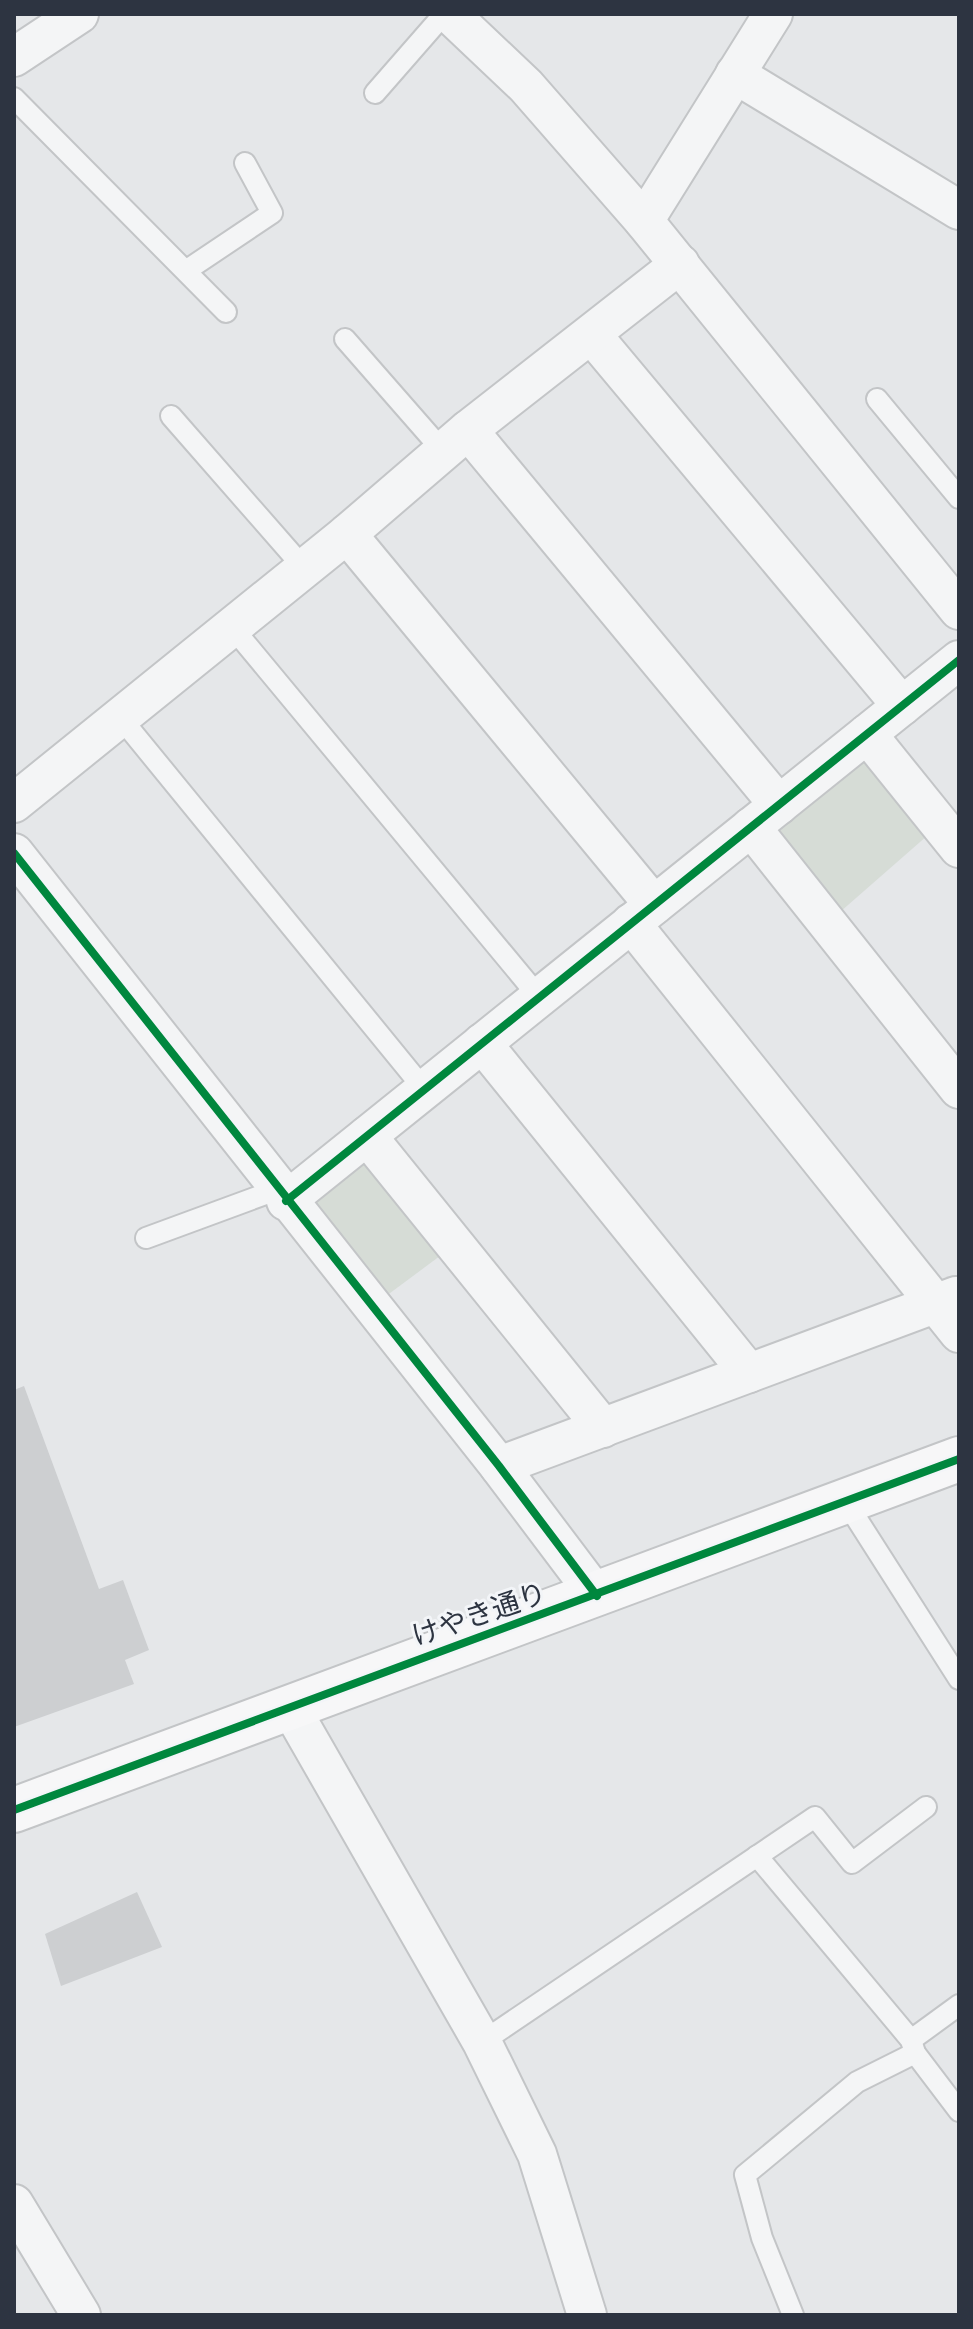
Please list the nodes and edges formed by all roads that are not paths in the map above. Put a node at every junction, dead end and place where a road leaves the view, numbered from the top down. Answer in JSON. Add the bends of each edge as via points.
{"nodes":[{"id":1,"x":79,"y":14,"type":"edge"},
{"id":2,"x":447,"y":14,"type":"edge"},
{"id":3,"x":763,"y":18,"type":"edge"},
{"id":4,"x":14,"y":57,"type":"edge"},
{"id":5,"x":735,"y":74,"type":"junction"},
{"id":6,"x":375,"y":93,"type":"dead end"},
{"id":7,"x":14,"y":98,"type":"edge"},
{"id":8,"x":245,"y":163,"type":"dead end"},
{"id":9,"x":959,"y":210,"type":"edge"},
{"id":10,"x":644,"y":221,"type":"junction"},
{"id":11,"x":680,"y":264,"type":"junction"},
{"id":12,"x":187,"y":270,"type":"junction"},
{"id":13,"x":226,"y":312,"type":"dead end"},
{"id":14,"x":592,"y":335,"type":"junction"},
{"id":15,"x":345,"y":339,"type":"dead end"},
{"id":16,"x":877,"y":399,"type":"dead end"},
{"id":17,"x":171,"y":416,"type":"dead end"},
{"id":18,"x":456,"y":440,"type":"junction"},
{"id":19,"x":959,"y":498,"type":"edge"},
{"id":20,"x":347,"y":534,"type":"junction"},
{"id":21,"x":304,"y":568,"type":"junction"},
{"id":22,"x":959,"y":610,"type":"edge"},
{"id":23,"x":232,"y":627,"type":"junction"},
{"id":24,"x":959,"y":660,"type":"edge"},
{"id":25,"x":902,"y":706,"type":"junction"},
{"id":26,"x":120,"y":717,"type":"junction"},
{"id":27,"x":867,"y":734,"type":"junction"},
{"id":28,"x":14,"y":803,"type":"edge"},
{"id":29,"x":765,"y":816,"type":"junction"},
{"id":30,"x":959,"y":848,"type":"edge"},
{"id":31,"x":14,"y":853,"type":"edge"},
{"id":32,"x":643,"y":914,"type":"junction"},
{"id":33,"x":539,"y":997,"type":"junction"},
{"id":34,"x":482,"y":1043,"type":"junction"},
{"id":35,"x":424,"y":1089,"type":"junction"},
{"id":36,"x":959,"y":1089,"type":"edge"},
{"id":37,"x":367,"y":1136,"type":"junction"},
{"id":38,"x":282,"y":1195,"type":"junction"},
{"id":39,"x":146,"y":1238,"type":"dead end"},
{"id":40,"x":947,"y":1300,"type":"edge"},
{"id":41,"x":959,"y":1333,"type":"edge"},
{"id":42,"x":749,"y":1373,"type":"junction"},
{"id":43,"x":603,"y":1428,"type":"junction"},
{"id":44,"x":959,"y":1459,"type":"edge"},
{"id":45,"x":499,"y":1466,"type":"junction"},
{"id":46,"x":846,"y":1502,"type":"junction"},
{"id":47,"x":597,"y":1596,"type":"junction"},
{"id":48,"x":959,"y":1679,"type":"edge"},
{"id":49,"x":290,"y":1707,"type":"junction"},
{"id":50,"x":926,"y":1807,"type":"dead end"},
{"id":51,"x":14,"y":1810,"type":"edge"},
{"id":52,"x":757,"y":1856,"type":"junction"},
{"id":53,"x":959,"y":2005,"type":"edge"},
{"id":54,"x":482,"y":2042,"type":"junction"},
{"id":55,"x":913,"y":2047,"type":"junction"},
{"id":56,"x":959,"y":2111,"type":"edge"},
{"id":57,"x":14,"y":2204,"type":"edge"},
{"id":58,"x":81,"y":2315,"type":"edge"},
{"id":59,"x":587,"y":2315,"type":"edge"},
{"id":60,"x":793,"y":2315,"type":"edge"}],
"edges":[{"from":1,"to":4,"type":"street"},
{"from":2,"to":6,"type":"lane"},
{"from":2,"to":10,"type":"street","via":[[526,86]]},
{"from":3,"to":5,"type":"street"},
{"from":5,"to":9,"type":"street"},
{"from":5,"to":10,"type":"street"},
{"from":7,"to":12,"type":"lane"},
{"from":8,"to":12,"type":"lane","via":[[272,213]]},
{"from":10,"to":11,"type":"street"},
{"from":11,"to":14,"type":"street"},
{"from":11,"to":22,"type":"street"},
{"from":12,"to":13,"type":"lane"},
{"from":14,"to":18,"type":"street"},
{"from":14,"to":25,"type":"street"},
{"from":15,"to":18,"type":"lane"},
{"from":16,"to":19,"type":"lane"},
{"from":17,"to":21,"type":"lane"},
{"from":18,"to":20,"type":"street"},
{"from":18,"to":29,"type":"street"},
{"from":20,"to":21,"type":"street"},
{"from":20,"to":32,"type":"street"},
{"from":21,"to":23,"type":"street"},
{"from":23,"to":26,"type":"street"},
{"from":23,"to":33,"type":"lane"},
{"from":24,"to":25,"type":"street"},
{"from":25,"to":27,"type":"street"},
{"from":26,"to":28,"type":"street"},
{"from":26,"to":35,"type":"lane"},
{"from":27,"to":29,"type":"street"},
{"from":27,"to":30,"type":"street"},
{"from":29,"to":32,"type":"street"},
{"from":29,"to":36,"type":"street"},
{"from":31,"to":38,"type":"street"},
{"from":32,"to":33,"type":"street"},
{"from":32,"to":40,"type":"street"},
{"from":33,"to":34,"type":"street"},
{"from":34,"to":35,"type":"street"},
{"from":34,"to":42,"type":"street"},
{"from":35,"to":37,"type":"street"},
{"from":37,"to":38,"type":"street"},
{"from":37,"to":43,"type":"street"},
{"from":38,"to":39,"type":"lane"},
{"from":38,"to":45,"type":"street"},
{"from":40,"to":41,"type":"street"},
{"from":40,"to":42,"type":"street"},
{"from":42,"to":43,"type":"street"},
{"from":43,"to":45,"type":"street"},
{"from":44,"to":46,"type":"street","name":"けやき通り"},
{"from":45,"to":47,"type":"street"},
{"from":46,"to":47,"type":"street","name":"けやき通り"},
{"from":46,"to":48,"type":"lane"},
{"from":47,"to":49,"type":"street","name":"けやき通り"},
{"from":49,"to":51,"type":"street","name":"けやき通り"},
{"from":49,"to":54,"type":"street"},
{"from":50,"to":52,"type":"lane","via":[[852,1863],[815,1817]]},
{"from":52,"to":54,"type":"lane"},
{"from":52,"to":55,"type":"lane"},
{"from":53,"to":55,"type":"lane"},
{"from":54,"to":59,"type":"street","via":[[537,2154]]},
{"from":55,"to":56,"type":"lane"},
{"from":55,"to":60,"type":"lane","via":[[857,2082],[745,2175],[762,2238]]},
{"from":57,"to":58,"type":"street"}]}
